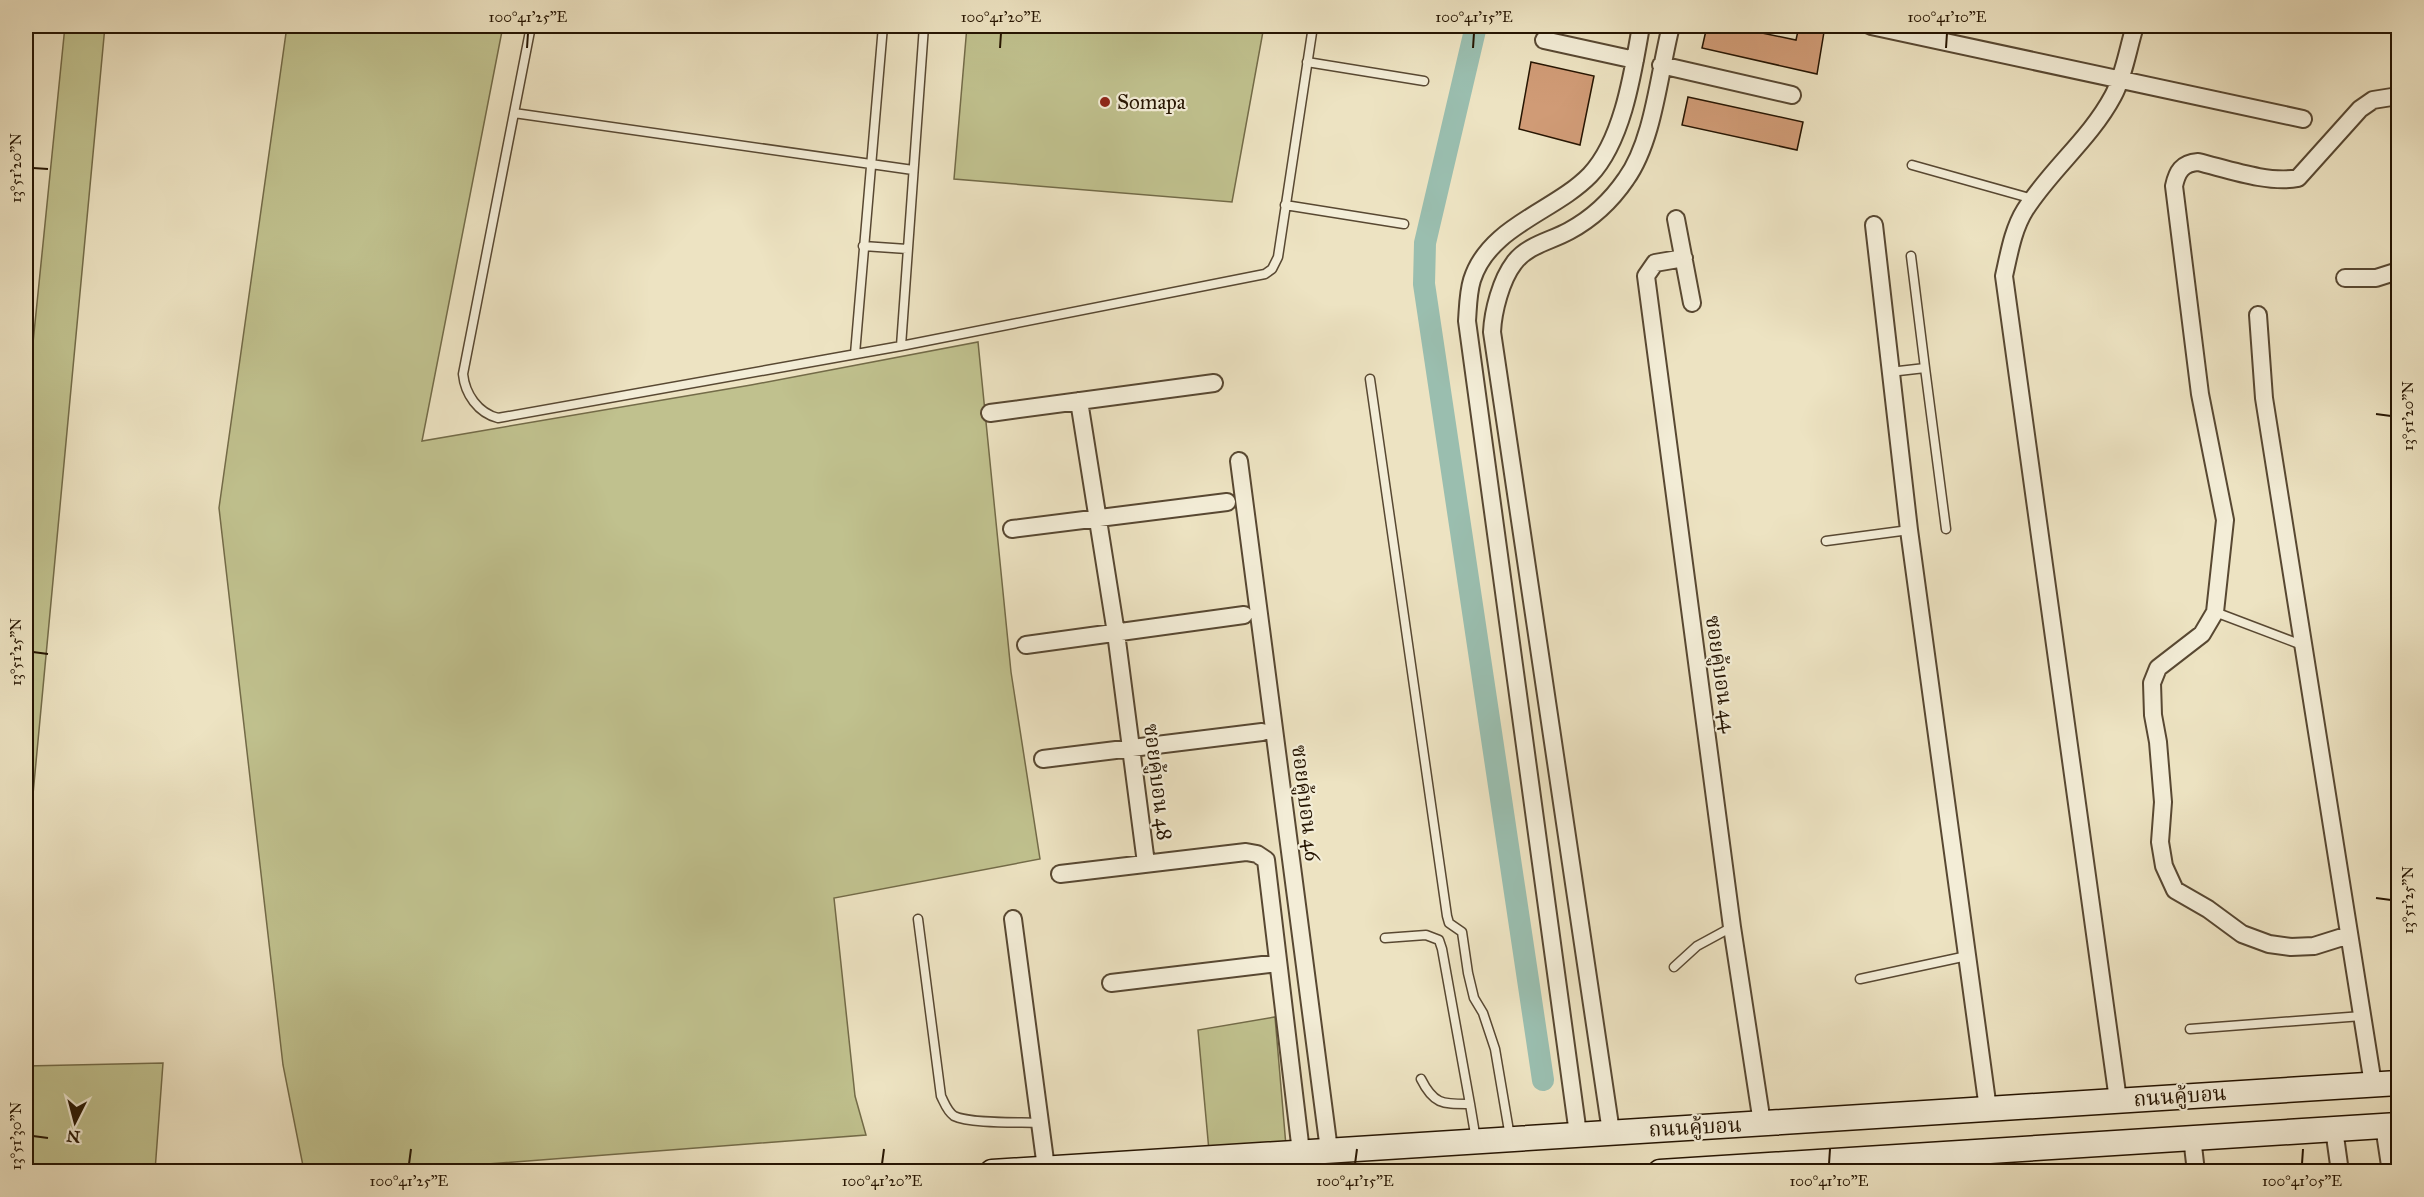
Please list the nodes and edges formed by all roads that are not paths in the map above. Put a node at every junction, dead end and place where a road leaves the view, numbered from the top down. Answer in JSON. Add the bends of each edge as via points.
{"nodes":[{"id":1,"x":531,"y":26,"type":"edge"},
{"id":2,"x":883,"y":26,"type":"edge"},
{"id":3,"x":924,"y":26,"type":"edge"},
{"id":4,"x":1313,"y":26,"type":"edge"},
{"id":5,"x":1641,"y":26,"type":"edge"},
{"id":6,"x":1671,"y":26,"type":"edge"},
{"id":7,"x":1871,"y":26,"type":"edge"},
{"id":8,"x":2135,"y":26,"type":"edge"},
{"id":9,"x":1544,"y":40,"type":"dead end"},
{"id":10,"x":1635,"y":60,"type":"junction"},
{"id":11,"x":1307,"y":62,"type":"junction"},
{"id":12,"x":1661,"y":65,"type":"junction"},
{"id":13,"x":2119,"y":79,"type":"junction"},
{"id":14,"x":1424,"y":81,"type":"dead end"},
{"id":15,"x":1792,"y":95,"type":"dead end"},
{"id":16,"x":2398,"y":96,"type":"edge"},
{"id":17,"x":514,"y":112,"type":"junction"},
{"id":18,"x":2303,"y":119,"type":"dead end"},
{"id":19,"x":870,"y":165,"type":"junction"},
{"id":20,"x":1911,"y":165,"type":"dead end"},
{"id":21,"x":913,"y":170,"type":"junction"},
{"id":22,"x":2033,"y":199,"type":"junction"},
{"id":23,"x":1285,"y":205,"type":"junction"},
{"id":24,"x":1676,"y":219,"type":"dead end"},
{"id":25,"x":1404,"y":224,"type":"dead end"},
{"id":26,"x":1874,"y":225,"type":"dead end"},
{"id":27,"x":863,"y":246,"type":"junction"},
{"id":28,"x":907,"y":249,"type":"junction"},
{"id":29,"x":1911,"y":255,"type":"dead end"},
{"id":30,"x":1684,"y":258,"type":"junction"},
{"id":31,"x":2398,"y":271,"type":"edge"},
{"id":32,"x":2346,"y":278,"type":"dead end"},
{"id":33,"x":1692,"y":303,"type":"dead end"},
{"id":34,"x":2258,"y":315,"type":"dead end"},
{"id":35,"x":1467,"y":321,"type":"junction"},
{"id":36,"x":1492,"y":321,"type":"junction"},
{"id":37,"x":901,"y":346,"type":"junction"},
{"id":38,"x":855,"y":354,"type":"junction"},
{"id":39,"x":1925,"y":368,"type":"junction"},
{"id":40,"x":1890,"y":372,"type":"junction"},
{"id":41,"x":1370,"y":379,"type":"dead end"},
{"id":42,"x":1214,"y":383,"type":"dead end"},
{"id":43,"x":1079,"y":401,"type":"junction"},
{"id":44,"x":990,"y":412,"type":"dead end"},
{"id":45,"x":1239,"y":461,"type":"dead end"},
{"id":46,"x":1227,"y":502,"type":"dead end"},
{"id":47,"x":1099,"y":518,"type":"junction"},
{"id":48,"x":1012,"y":529,"type":"dead end"},
{"id":49,"x":1946,"y":529,"type":"dead end"},
{"id":50,"x":1909,"y":530,"type":"junction"},
{"id":51,"x":1826,"y":542,"type":"dead end"},
{"id":52,"x":2215,"y":612,"type":"junction"},
{"id":53,"x":1244,"y":615,"type":"dead end"},
{"id":54,"x":1116,"y":633,"type":"junction"},
{"id":55,"x":1026,"y":645,"type":"dead end"},
{"id":56,"x":2302,"y":645,"type":"junction"},
{"id":57,"x":1262,"y":732,"type":"dead end"},
{"id":58,"x":1131,"y":747,"type":"junction"},
{"id":59,"x":1043,"y":759,"type":"dead end"},
{"id":60,"x":1146,"y":863,"type":"junction"},
{"id":61,"x":1060,"y":874,"type":"dead end"},
{"id":62,"x":918,"y":919,"type":"dead end"},
{"id":63,"x":1013,"y":919,"type":"dead end"},
{"id":64,"x":1732,"y":927,"type":"junction"},
{"id":65,"x":2349,"y":935,"type":"junction"},
{"id":66,"x":1385,"y":938,"type":"dead end"},
{"id":67,"x":1967,"y":956,"type":"junction"},
{"id":68,"x":1278,"y":963,"type":"junction"},
{"id":69,"x":1674,"y":967,"type":"dead end"},
{"id":70,"x":1860,"y":979,"type":"dead end"},
{"id":71,"x":1111,"y":983,"type":"dead end"},
{"id":72,"x":2362,"y":1016,"type":"junction"},
{"id":73,"x":2190,"y":1029,"type":"dead end"},
{"id":74,"x":1421,"y":1079,"type":"dead end"},
{"id":75,"x":2398,"y":1083,"type":"edge"},
{"id":76,"x":2373,"y":1084,"type":"junction"},
{"id":77,"x":2118,"y":1100,"type":"junction"},
{"id":78,"x":1470,"y":1104,"type":"junction"},
{"id":79,"x":1988,"y":1109,"type":"junction"},
{"id":80,"x":1040,"y":1123,"type":"junction"},
{"id":81,"x":1762,"y":1123,"type":"junction"},
{"id":82,"x":2391,"y":1125,"type":"edge"},
{"id":83,"x":2334,"y":1129,"type":"junction"},
{"id":84,"x":1611,"y":1131,"type":"junction"},
{"id":85,"x":1578,"y":1134,"type":"junction"},
{"id":86,"x":2192,"y":1137,"type":"junction"},
{"id":87,"x":1510,"y":1138,"type":"junction"},
{"id":88,"x":1476,"y":1141,"type":"junction"},
{"id":89,"x":1329,"y":1150,"type":"junction"},
{"id":90,"x":1301,"y":1152,"type":"junction"},
{"id":91,"x":1954,"y":1162,"type":"edge"},
{"id":92,"x":1046,"y":1168,"type":"junction"},
{"id":93,"x":1780,"y":1168,"type":"edge"},
{"id":94,"x":992,"y":1172,"type":"edge"},
{"id":95,"x":1660,"y":1172,"type":"edge"},
{"id":96,"x":2196,"y":1172,"type":"edge"},
{"id":97,"x":2340,"y":1172,"type":"edge"},
{"id":98,"x":2391,"y":1172,"type":"edge"}],
"edges":[{"from":1,"to":17,"type":"lane"},
{"from":2,"to":19,"type":"lane"},
{"from":3,"to":21,"type":"lane"},
{"from":4,"to":11,"type":"lane"},
{"from":5,"to":10,"type":"street"},
{"from":6,"to":12,"type":"street"},
{"from":7,"to":13,"type":"street"},
{"from":8,"to":13,"type":"street"},
{"from":9,"to":10,"type":"street"},
{"from":10,"to":35,"type":"street","via":[[1609,145],[1591,174],[1489,250],[1472,280]]},
{"from":11,"to":14,"type":"lane"},
{"from":11,"to":23,"type":"lane"},
{"from":12,"to":15,"type":"street"},
{"from":12,"to":36,"type":"street","via":[[1640,158],[1627,178],[1593,217],[1536,246],[1514,262]]},
{"from":13,"to":18,"type":"street"},
{"from":13,"to":22,"type":"street","via":[[2096,124]]},
{"from":16,"to":52,"type":"street","via":[[2373,100],[2361,109],[2298,178],[2286,181],[2198,162],[2188,163],[2176,175],[2174,186],[2200,394],[2225,520]]},
{"from":17,"to":19,"type":"lane"},
{"from":17,"to":38,"type":"lane","via":[[463,374],[468,394],[484,412],[498,418]]},
{"from":19,"to":21,"type":"lane"},
{"from":19,"to":27,"type":"lane"},
{"from":20,"to":22,"type":"lane"},
{"from":21,"to":28,"type":"lane"},
{"from":22,"to":77,"type":"street","via":[[2024,212],[2004,276]]},
{"from":23,"to":25,"type":"lane"},
{"from":23,"to":37,"type":"lane","via":[[1278,257],[1272,269],[1261,275]]},
{"from":24,"to":30,"type":"street"},
{"from":26,"to":40,"type":"street"},
{"from":27,"to":28,"type":"lane"},
{"from":27,"to":38,"type":"lane"},
{"from":28,"to":37,"type":"lane"},
{"from":29,"to":39,"type":"lane"},
{"from":30,"to":33,"type":"street"},
{"from":30,"to":64,"type":"street","name":"ซอยคู้บอน 44","via":[[1654,263],[1646,276]]},
{"from":31,"to":32,"type":"street","via":[[2376,278]]},
{"from":34,"to":56,"type":"street","via":[[2264,398]]},
{"from":35,"to":36,"type":"street"},
{"from":35,"to":85,"type":"street"},
{"from":36,"to":84,"type":"street"},
{"from":37,"to":38,"type":"lane"},
{"from":39,"to":40,"type":"lane"},
{"from":39,"to":49,"type":"lane"},
{"from":40,"to":50,"type":"street"},
{"from":41,"to":87,"type":"lane","via":[[1447,916],[1449,923],[1462,932],[1474,998],[1495,1049]]},
{"from":42,"to":43,"type":"street"},
{"from":43,"to":44,"type":"street"},
{"from":43,"to":47,"type":"street","name":"ซอยคู้บอน 48"},
{"from":45,"to":89,"type":"street","name":"ซอยคู้บอน 46"},
{"from":46,"to":47,"type":"street"},
{"from":47,"to":48,"type":"street"},
{"from":47,"to":54,"type":"street","name":"ซอยคู้บอน 48"},
{"from":50,"to":51,"type":"lane"},
{"from":50,"to":67,"type":"street"},
{"from":52,"to":56,"type":"lane"},
{"from":52,"to":65,"type":"street","via":[[2202,634],[2158,668],[2152,682],[2163,802],[2160,842],[2164,866],[2175,890],[2242,934],[2291,947],[2314,946]]},
{"from":53,"to":54,"type":"street"},
{"from":54,"to":55,"type":"street"},
{"from":54,"to":58,"type":"street","name":"ซอยคู้บอน 48"},
{"from":56,"to":65,"type":"street"},
{"from":57,"to":58,"type":"street"},
{"from":58,"to":59,"type":"street"},
{"from":58,"to":60,"type":"street","name":"ซอยคู้บอน 48"},
{"from":60,"to":61,"type":"street"},
{"from":60,"to":68,"type":"street","name":"ซอยคู้บอน 48","via":[[1246,852],[1262,856],[1266,860]]},
{"from":62,"to":80,"type":"lane","via":[[941,1096],[948,1110],[969,1119]]},
{"from":63,"to":80,"type":"street"},
{"from":64,"to":69,"type":"lane","via":[[1697,946]]},
{"from":64,"to":81,"type":"street","name":"ซอยคู้บอน 44"},
{"from":65,"to":72,"type":"street"},
{"from":66,"to":78,"type":"lane","via":[[1426,935],[1439,940]]},
{"from":67,"to":70,"type":"lane"},
{"from":67,"to":79,"type":"street"},
{"from":68,"to":71,"type":"street"},
{"from":68,"to":90,"type":"street","name":"ซอยคู้บอน 48"},
{"from":72,"to":73,"type":"lane"},
{"from":72,"to":76,"type":"street"},
{"from":74,"to":78,"type":"lane","via":[[1432,1098]]},
{"from":75,"to":76,"type":"main road","name":"ถนนคู้บอน"},
{"from":76,"to":77,"type":"main road","name":"ถนนคู้บอน"},
{"from":77,"to":79,"type":"main road","name":"ถนนคู้บอน"},
{"from":78,"to":88,"type":"lane"},
{"from":79,"to":81,"type":"main road","name":"ถนนคู้บอน"},
{"from":80,"to":92,"type":"street"},
{"from":81,"to":84,"type":"main road","name":"ถนนคู้บอน"},
{"from":82,"to":83,"type":"main road","name":"ถนนคู้บอน"},
{"from":82,"to":98,"type":"street"},
{"from":83,"to":86,"type":"main road","name":"ถนนคู้บอน"},
{"from":83,"to":97,"type":"street"},
{"from":84,"to":85,"type":"main road","name":"ถนนคู้บอน"},
{"from":85,"to":87,"type":"main road","name":"ถนนคู้บอน"},
{"from":86,"to":91,"type":"main road","name":"ถนนคู้บอน"},
{"from":86,"to":96,"type":"street"},
{"from":87,"to":88,"type":"main road","name":"ถนนคู้บอน"},
{"from":88,"to":89,"type":"main road","name":"ถนนคู้บอน"},
{"from":89,"to":90,"type":"main road","name":"ถนนคู้บอน"},
{"from":90,"to":92,"type":"main road","name":"ถนนคู้บอน"},
{"from":91,"to":93,"type":"main road","name":"ถนนคู้บอน"},
{"from":92,"to":94,"type":"main road","name":"ถนนคู้บอน"},
{"from":93,"to":95,"type":"main road","name":"ถนนคู้บอน"}]}
